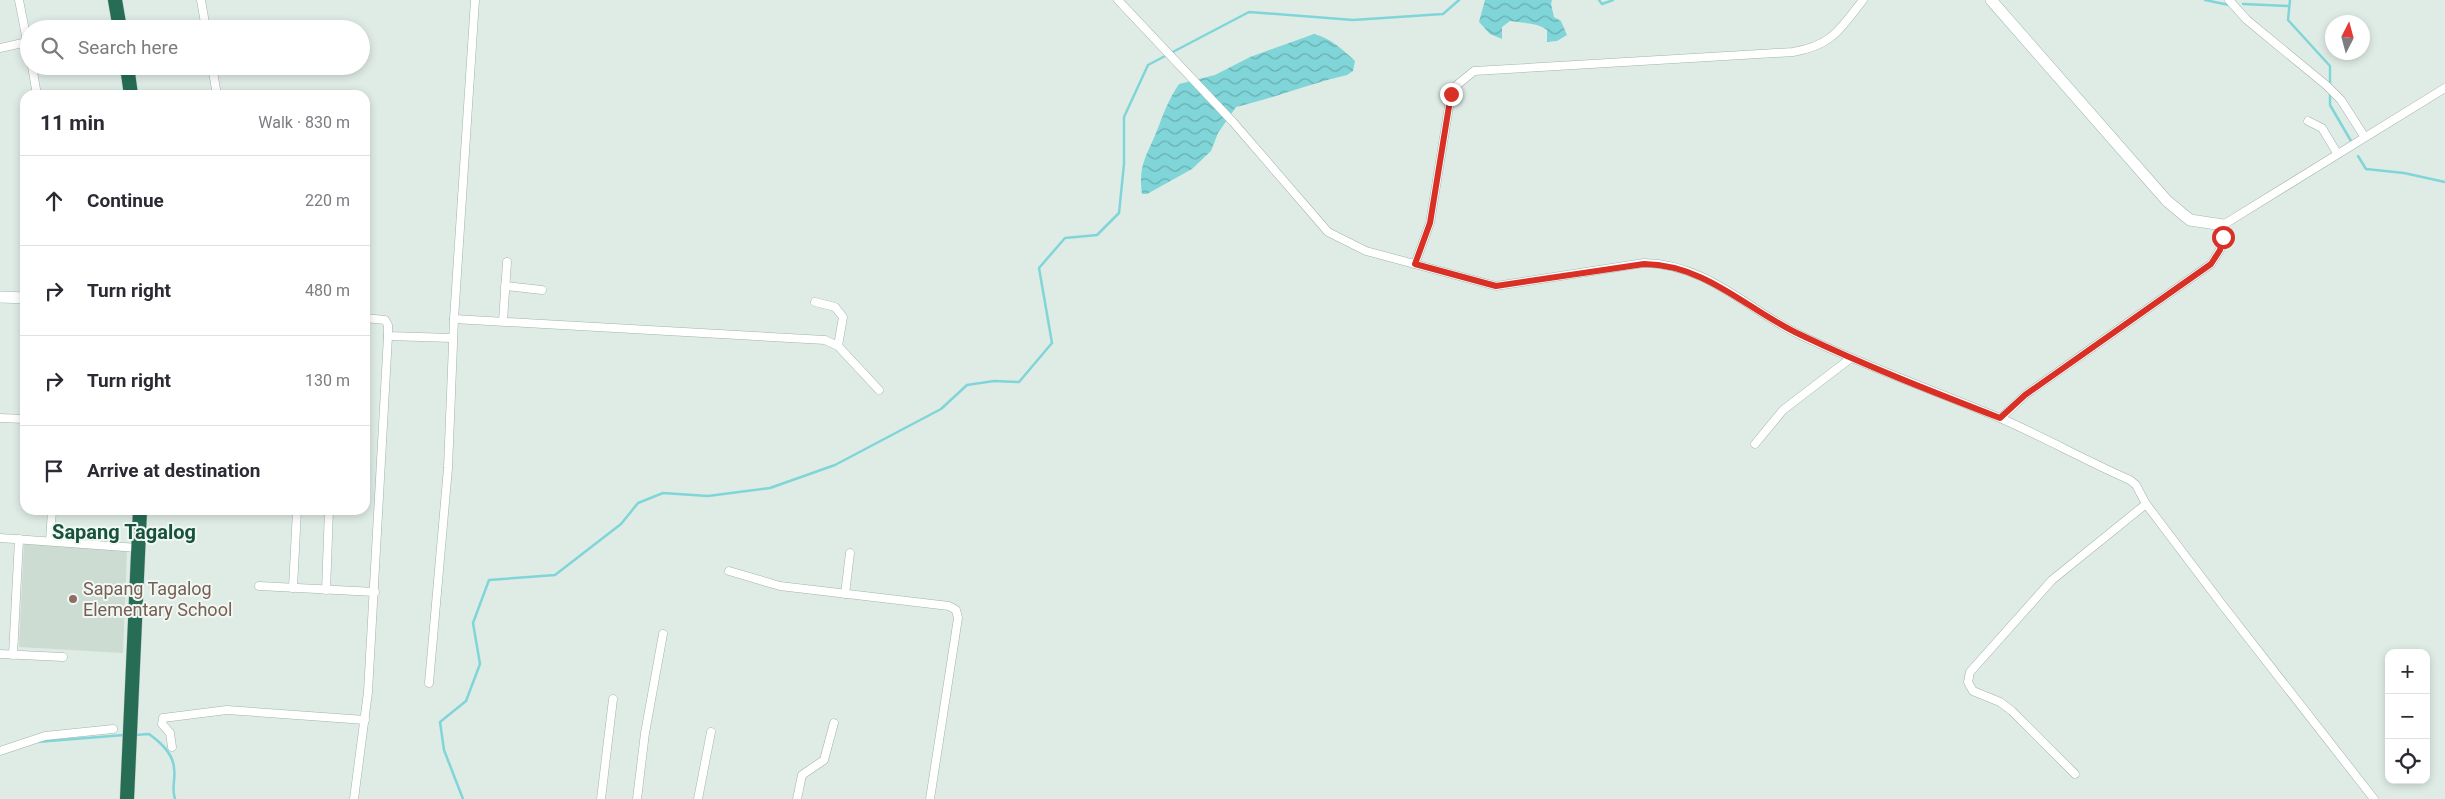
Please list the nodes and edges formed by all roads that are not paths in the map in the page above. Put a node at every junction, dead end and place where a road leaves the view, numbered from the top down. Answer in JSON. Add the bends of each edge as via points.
{"nodes":[{"id":1,"x":19,"y":0,"type":"edge"},
{"id":2,"x":115,"y":0,"type":"edge"},
{"id":3,"x":201,"y":0,"type":"edge"},
{"id":4,"x":476,"y":0,"type":"edge"},
{"id":5,"x":1118,"y":0,"type":"edge"},
{"id":6,"x":1863,"y":0,"type":"edge"},
{"id":7,"x":1991,"y":0,"type":"edge"},
{"id":8,"x":2229,"y":0,"type":"edge"},
{"id":9,"x":23,"y":20,"type":"edge"},
{"id":10,"x":118,"y":20,"type":"edge"},
{"id":11,"x":204,"y":20,"type":"edge"},
{"id":12,"x":20,"y":47,"type":"edge"},
{"id":13,"x":0,"y":48,"type":"edge"},
{"id":14,"x":34,"y":75,"type":"edge"},
{"id":15,"x":128,"y":75,"type":"edge"},
{"id":16,"x":214,"y":75,"type":"edge"},
{"id":17,"x":2445,"y":88,"type":"edge"},
{"id":18,"x":36,"y":90,"type":"edge"},
{"id":19,"x":130,"y":90,"type":"edge"},
{"id":20,"x":216,"y":90,"type":"edge"},
{"id":21,"x":2308,"y":121,"type":"dead end"},
{"id":22,"x":2362,"y":138,"type":"junction"},
{"id":23,"x":2340,"y":151,"type":"junction"},
{"id":24,"x":2223,"y":224,"type":"junction"},
{"id":25,"x":507,"y":262,"type":"dead end"},
{"id":26,"x":1415,"y":264,"type":"junction"},
{"id":27,"x":505,"y":286,"type":"junction"},
{"id":28,"x":542,"y":290,"type":"dead end"},
{"id":29,"x":0,"y":297,"type":"edge"},
{"id":30,"x":20,"y":298,"type":"edge"},
{"id":31,"x":815,"y":302,"type":"dead end"},
{"id":32,"x":370,"y":318,"type":"edge"},
{"id":33,"x":454,"y":319,"type":"junction"},
{"id":34,"x":502,"y":321,"type":"junction"},
{"id":35,"x":388,"y":336,"type":"junction"},
{"id":36,"x":452,"y":338,"type":"junction"},
{"id":37,"x":838,"y":346,"type":"junction"},
{"id":38,"x":1851,"y":358,"type":"junction"},
{"id":39,"x":879,"y":390,"type":"dead end"},
{"id":40,"x":0,"y":418,"type":"edge"},
{"id":41,"x":2000,"y":418,"type":"junction"},
{"id":42,"x":20,"y":419,"type":"edge"},
{"id":43,"x":1755,"y":444,"type":"dead end"},
{"id":44,"x":2146,"y":504,"type":"junction"},
{"id":45,"x":52,"y":515,"type":"edge"},
{"id":46,"x":140,"y":515,"type":"edge"},
{"id":47,"x":297,"y":515,"type":"edge"},
{"id":48,"x":329,"y":515,"type":"edge"},
{"id":49,"x":0,"y":538,"type":"edge"},
{"id":50,"x":19,"y":539,"type":"junction"},
{"id":51,"x":50,"y":541,"type":"junction"},
{"id":52,"x":138,"y":548,"type":"junction"},
{"id":53,"x":850,"y":553,"type":"dead end"},
{"id":54,"x":729,"y":571,"type":"dead end"},
{"id":55,"x":259,"y":586,"type":"dead end"},
{"id":56,"x":293,"y":588,"type":"junction"},
{"id":57,"x":326,"y":590,"type":"junction"},
{"id":58,"x":375,"y":592,"type":"junction"},
{"id":59,"x":845,"y":594,"type":"junction"},
{"id":60,"x":663,"y":634,"type":"dead end"},
{"id":61,"x":0,"y":654,"type":"edge"},
{"id":62,"x":13,"y":654,"type":"junction"},
{"id":63,"x":63,"y":657,"type":"dead end"},
{"id":64,"x":429,"y":684,"type":"dead end"},
{"id":65,"x":613,"y":699,"type":"dead end"},
{"id":66,"x":365,"y":720,"type":"junction"},
{"id":67,"x":834,"y":723,"type":"dead end"},
{"id":68,"x":113,"y":729,"type":"dead end"},
{"id":69,"x":711,"y":732,"type":"dead end"},
{"id":70,"x":172,"y":747,"type":"dead end"},
{"id":71,"x":0,"y":751,"type":"edge"},
{"id":72,"x":2075,"y":774,"type":"dead end"},
{"id":73,"x":128,"y":799,"type":"edge"},
{"id":74,"x":354,"y":799,"type":"edge"},
{"id":75,"x":601,"y":799,"type":"edge"},
{"id":76,"x":637,"y":799,"type":"edge"},
{"id":77,"x":698,"y":799,"type":"edge"},
{"id":78,"x":797,"y":799,"type":"edge"},
{"id":79,"x":930,"y":799,"type":"edge"},
{"id":80,"x":2374,"y":799,"type":"edge"}],
"edges":[{"from":1,"to":9,"type":"street"},
{"from":2,"to":10,"type":"highway"},
{"from":3,"to":11,"type":"street"},
{"from":4,"to":33,"type":"street"},
{"from":5,"to":26,"type":"street","via":[[1233,122],[1328,232],[1366,251]]},
{"from":6,"to":26,"type":"street","via":[[1831,39],[1810,49],[1474,71],[1456,85],[1451,94],[1430,223]]},
{"from":7,"to":24,"type":"street","via":[[2167,201],[2190,220]]},
{"from":8,"to":22,"type":"street","via":[[2247,20],[2341,100]]},
{"from":12,"to":13,"type":"street"},
{"from":14,"to":18,"type":"street"},
{"from":15,"to":19,"type":"highway"},
{"from":16,"to":20,"type":"street"},
{"from":17,"to":22,"type":"street"},
{"from":21,"to":23,"type":"street","via":[[2322,128]]},
{"from":22,"to":23,"type":"street"},
{"from":23,"to":24,"type":"street"},
{"from":24,"to":41,"type":"street","via":[[2220,250],[2211,264],[2025,395]]},
{"from":25,"to":27,"type":"street"},
{"from":26,"to":38,"type":"street","via":[[1496,286],[1644,264],[1666,264],[1713,282],[1790,330]]},
{"from":27,"to":28,"type":"street"},
{"from":27,"to":34,"type":"street"},
{"from":29,"to":30,"type":"street"},
{"from":31,"to":37,"type":"street","via":[[835,308],[844,317]]},
{"from":32,"to":35,"type":"street","via":[[385,320]]},
{"from":33,"to":34,"type":"street"},
{"from":33,"to":36,"type":"street"},
{"from":34,"to":37,"type":"street","via":[[825,340]]},
{"from":35,"to":36,"type":"street"},
{"from":35,"to":58,"type":"street"},
{"from":36,"to":64,"type":"street","via":[[448,468]]},
{"from":37,"to":39,"type":"street"},
{"from":38,"to":41,"type":"street"},
{"from":38,"to":43,"type":"street","via":[[1783,410]]},
{"from":40,"to":42,"type":"street"},
{"from":41,"to":44,"type":"street","via":[[2130,480]]},
{"from":44,"to":72,"type":"street","via":[[2052,580],[1970,672],[1968,682],[1973,691],[2012,710]]},
{"from":44,"to":80,"type":"street"},
{"from":45,"to":51,"type":"street"},
{"from":46,"to":52,"type":"highway"},
{"from":47,"to":56,"type":"street"},
{"from":48,"to":57,"type":"street"},
{"from":49,"to":50,"type":"street"},
{"from":50,"to":51,"type":"street"},
{"from":50,"to":62,"type":"street"},
{"from":51,"to":52,"type":"street"},
{"from":52,"to":73,"type":"highway"},
{"from":53,"to":59,"type":"street"},
{"from":54,"to":59,"type":"street","via":[[780,586]]},
{"from":55,"to":56,"type":"street"},
{"from":56,"to":57,"type":"street"},
{"from":57,"to":58,"type":"street"},
{"from":58,"to":66,"type":"street"},
{"from":59,"to":79,"type":"street","via":[[949,606],[958,614]]},
{"from":60,"to":76,"type":"street"},
{"from":61,"to":62,"type":"street"},
{"from":62,"to":63,"type":"street"},
{"from":65,"to":75,"type":"street"},
{"from":66,"to":70,"type":"street","via":[[227,710],[162,718],[162,724],[170,733]]},
{"from":66,"to":74,"type":"street"},
{"from":67,"to":78,"type":"street","via":[[824,760],[802,775]]},
{"from":68,"to":71,"type":"street","via":[[41,737]]},
{"from":69,"to":77,"type":"street"}]}
